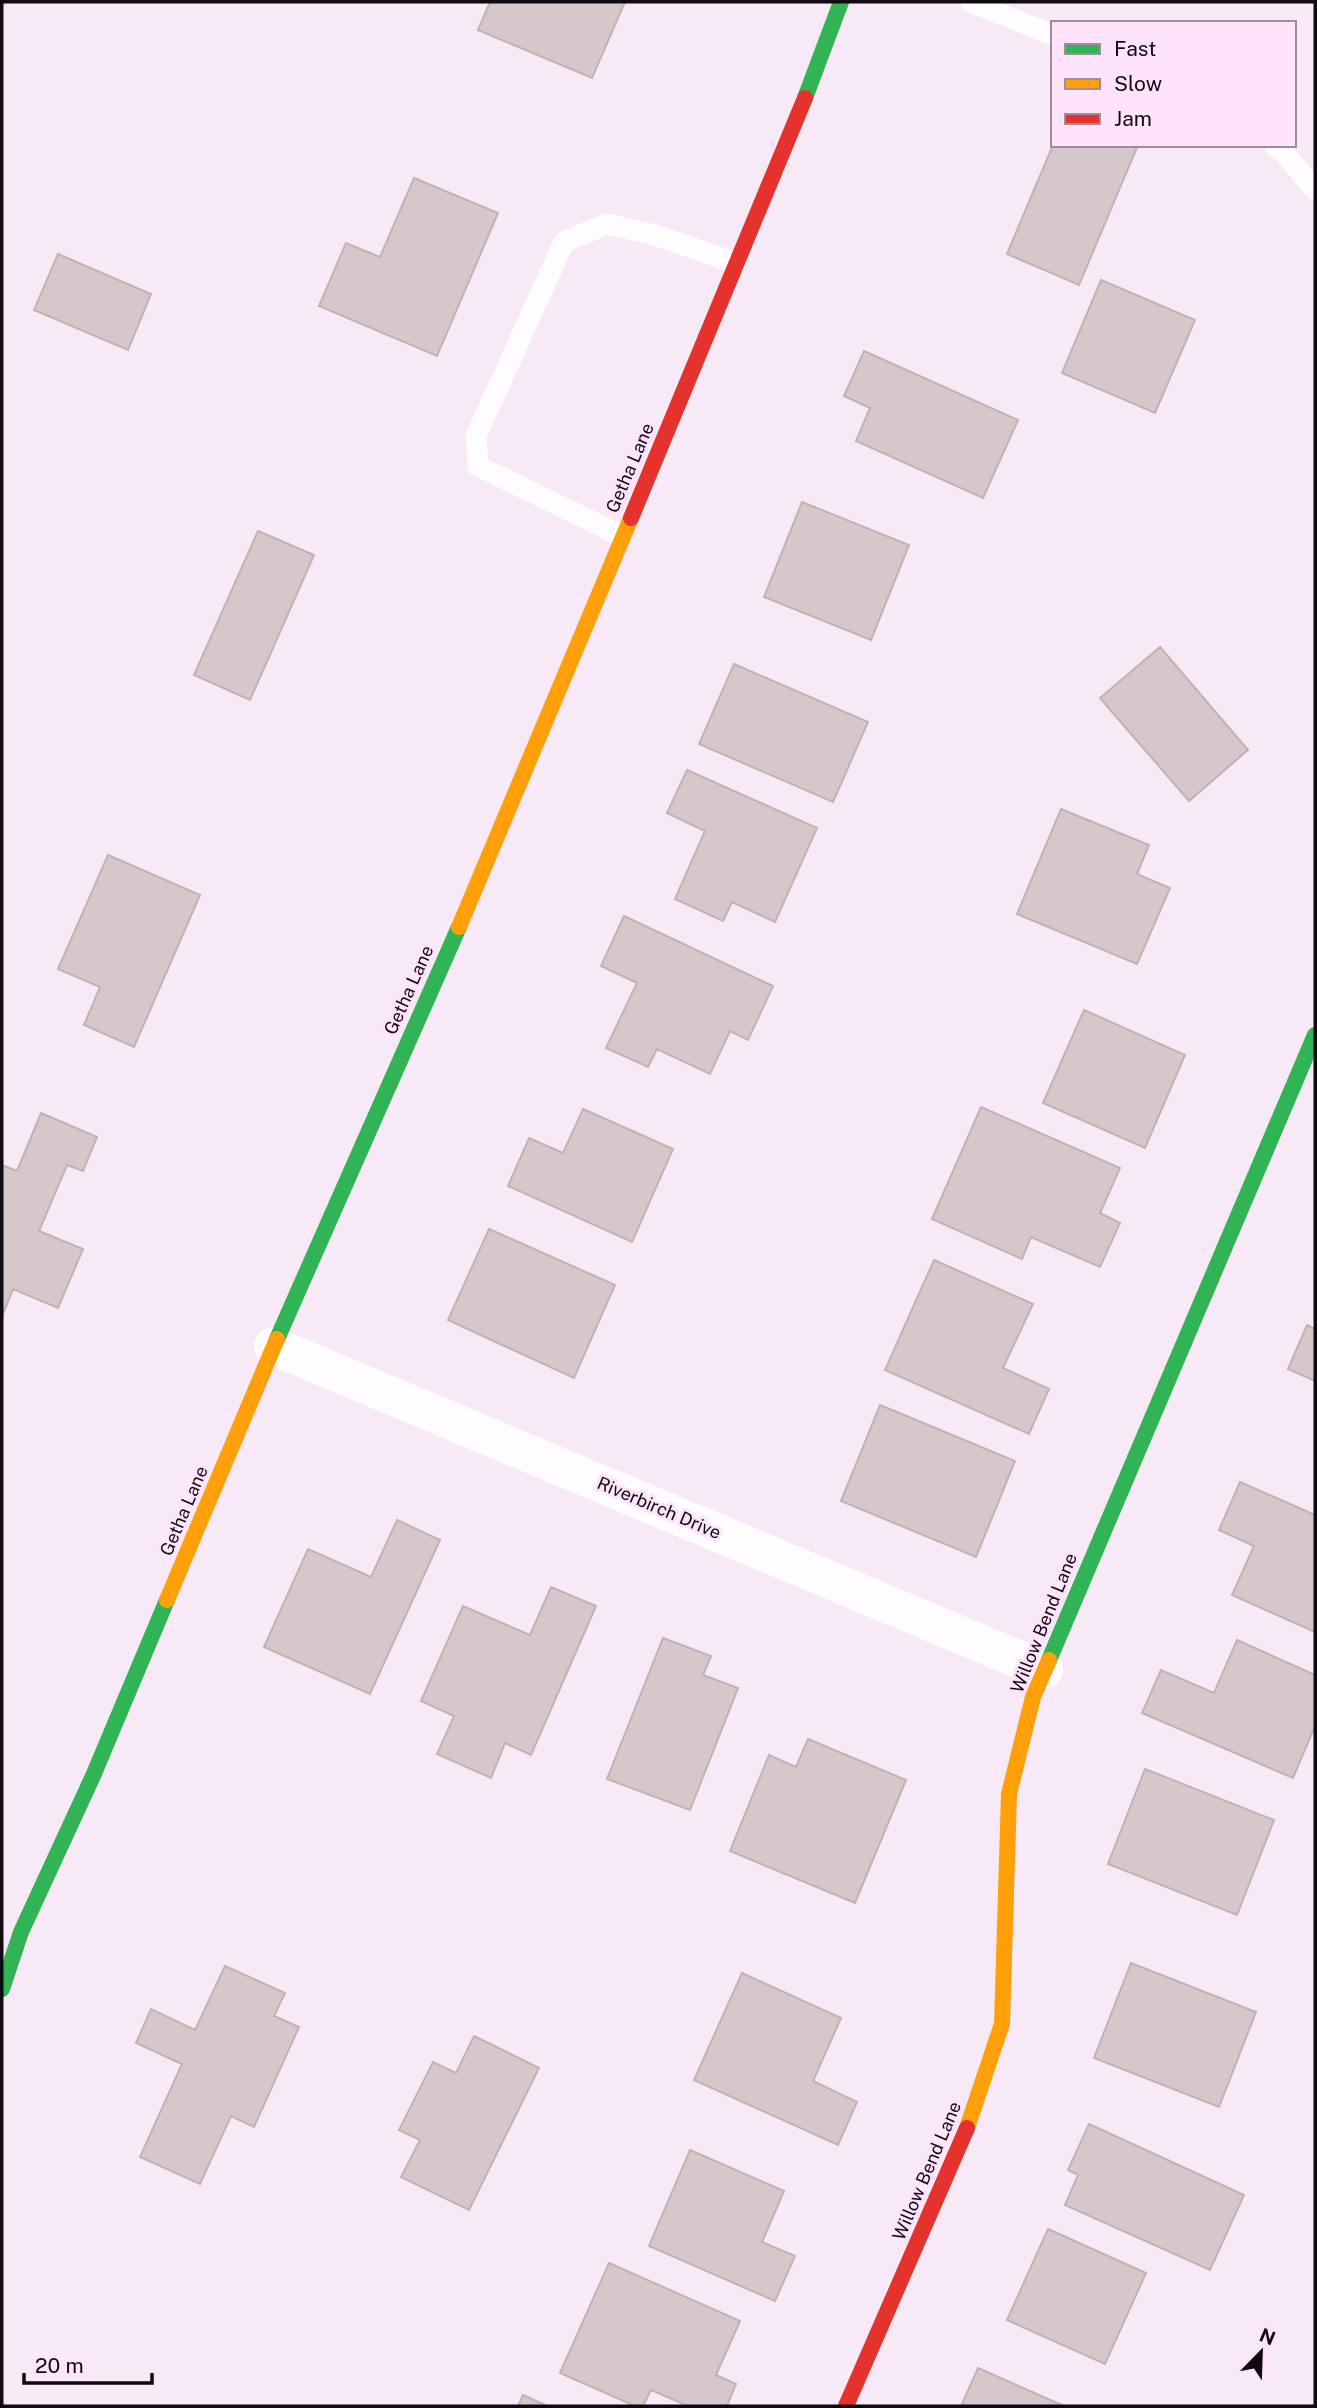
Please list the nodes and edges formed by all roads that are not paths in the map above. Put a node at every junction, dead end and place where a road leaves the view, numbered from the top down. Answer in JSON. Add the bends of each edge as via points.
{"nodes":[{"id":1,"x":841,"y":2,"type":"edge"},
{"id":2,"x":971,"y":2,"type":"edge"},
{"id":3,"x":1051,"y":34,"type":"edge"},
{"id":4,"x":1277,"y":147,"type":"edge"},
{"id":5,"x":1315,"y":190,"type":"edge"},
{"id":6,"x":736,"y":263,"type":"junction"},
{"id":7,"x":622,"y":536,"type":"junction"},
{"id":8,"x":1315,"y":1035,"type":"edge"},
{"id":9,"x":273,"y":1346,"type":"junction"},
{"id":10,"x":1044,"y":1670,"type":"junction"},
{"id":11,"x":2,"y":1989,"type":"edge"},
{"id":12,"x":846,"y":2406,"type":"edge"}],
"edges":[{"from":1,"to":6,"type":"street","name":"Getha Lane"},
{"from":2,"to":3,"type":"lane"},
{"from":4,"to":5,"type":"lane"},
{"from":6,"to":7,"type":"street","name":"Getha Lane"},
{"from":6,"to":7,"type":"lane","via":[[607,224],[564,242],[476,436],[478,466]]},
{"from":7,"to":9,"type":"street","name":"Getha Lane","via":[[490,857]]},
{"from":8,"to":10,"type":"street","name":"Willow Bend Lane"},
{"from":9,"to":10,"type":"street","name":"Riverbirch Drive"},
{"from":9,"to":11,"type":"street","name":"Getha Lane","via":[[93,1776],[21,1932]]},
{"from":10,"to":12,"type":"street","name":"Willow Bend Lane","via":[[1009,1794],[1002,2024],[975,2113]]}]}
